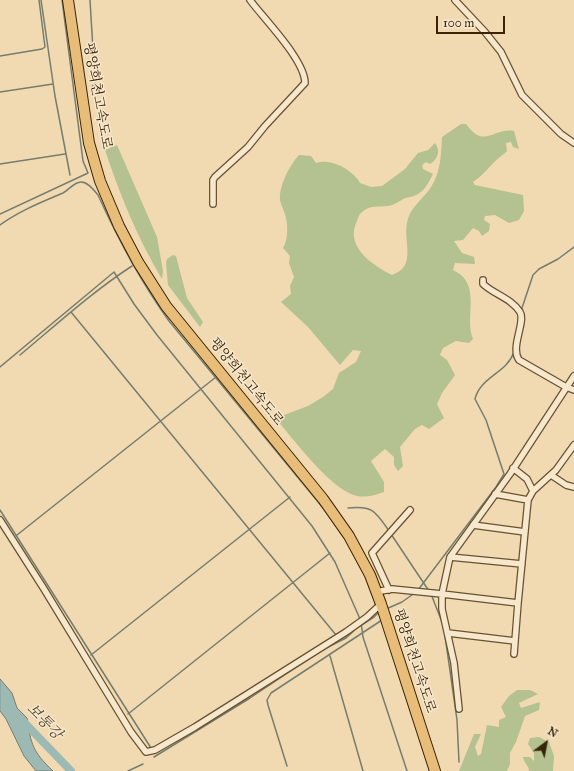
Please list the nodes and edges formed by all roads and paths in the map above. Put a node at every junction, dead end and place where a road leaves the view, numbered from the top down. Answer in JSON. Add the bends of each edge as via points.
{"nodes":[{"id":1,"x":68,"y":0,"type":"edge"},
{"id":2,"x":72,"y":0,"type":"edge"},
{"id":3,"x":250,"y":0,"type":"edge"},
{"id":4,"x":455,"y":0,"type":"edge"},
{"id":5,"x":574,"y":143,"type":"edge"},
{"id":6,"x":213,"y":204,"type":"dead end"},
{"id":7,"x":483,"y":280,"type":"dead end"},
{"id":8,"x":574,"y":376,"type":"edge"},
{"id":9,"x":566,"y":388,"type":"junction"},
{"id":10,"x":574,"y":390,"type":"edge"},
{"id":11,"x":574,"y":445,"type":"edge"},
{"id":12,"x":513,"y":468,"type":"junction"},
{"id":13,"x":551,"y":475,"type":"junction"},
{"id":14,"x":574,"y":487,"type":"edge"},
{"id":15,"x":533,"y":491,"type":"junction"},
{"id":16,"x":495,"y":494,"type":"junction"},
{"id":17,"x":528,"y":500,"type":"junction"},
{"id":18,"x":410,"y":510,"type":"dead end"},
{"id":19,"x":0,"y":520,"type":"edge"},
{"id":20,"x":473,"y":525,"type":"junction"},
{"id":21,"x":525,"y":532,"type":"junction"},
{"id":22,"x":450,"y":557,"type":"junction"},
{"id":23,"x":522,"y":564,"type":"junction"},
{"id":24,"x":385,"y":590,"type":"junction"},
{"id":25,"x":442,"y":594,"type":"junction"},
{"id":26,"x":518,"y":603,"type":"junction"},
{"id":27,"x":385,"y":608,"type":"junction"},
{"id":28,"x":448,"y":633,"type":"junction"},
{"id":29,"x":515,"y":640,"type":"junction"},
{"id":30,"x":514,"y":654,"type":"dead end"},
{"id":31,"x":459,"y":709,"type":"dead end"},
{"id":32,"x":435,"y":771,"type":"edge"},
{"id":33,"x":440,"y":771,"type":"edge"}],
"edges":[{"from":1,"to":27,"type":"highway","name":"평양희천고속도로","via":[[89,143],[100,181],[119,226],[166,306],[324,499],[359,554]]},
{"from":2,"to":24,"type":"highway","name":"평양희천고속도로","via":[[92,137],[124,224],[178,314],[325,494],[362,549]]},
{"from":3,"to":6,"type":"street","via":[[291,50],[303,72],[305,83],[248,147],[214,177]]},
{"from":4,"to":5,"type":"street","via":[[501,52],[522,95],[561,134]]},
{"from":7,"to":9,"type":"street","via":[[483,284],[510,300],[520,312],[522,317],[517,335],[519,360]]},
{"from":8,"to":9,"type":"street"},
{"from":9,"to":10,"type":"street"},
{"from":9,"to":12,"type":"street"},
{"from":11,"to":13,"type":"street"},
{"from":12,"to":15,"type":"street","via":[[527,479]]},
{"from":12,"to":16,"type":"street"},
{"from":13,"to":14,"type":"street"},
{"from":13,"to":15,"type":"street"},
{"from":15,"to":17,"type":"street"},
{"from":16,"to":17,"type":"street"},
{"from":16,"to":20,"type":"street"},
{"from":17,"to":21,"type":"street"},
{"from":18,"to":24,"type":"street","via":[[372,552]]},
{"from":19,"to":27,"type":"street","via":[[131,732],[146,752],[155,750],[195,727]]},
{"from":20,"to":21,"type":"street"},
{"from":20,"to":22,"type":"street"},
{"from":21,"to":23,"type":"street"},
{"from":22,"to":23,"type":"street"},
{"from":22,"to":25,"type":"street"},
{"from":23,"to":26,"type":"street"},
{"from":24,"to":25,"type":"street"},
{"from":24,"to":27,"type":"highway","name":"평양희천고속도로"},
{"from":25,"to":26,"type":"street"},
{"from":25,"to":28,"type":"street","via":[[442,609]]},
{"from":26,"to":29,"type":"street"},
{"from":27,"to":32,"type":"highway","name":"평양희천고속도로"},
{"from":27,"to":33,"type":"highway","name":"평양희천고속도로"},
{"from":28,"to":29,"type":"street"},
{"from":28,"to":31,"type":"street"},
{"from":29,"to":30,"type":"street"}]}
